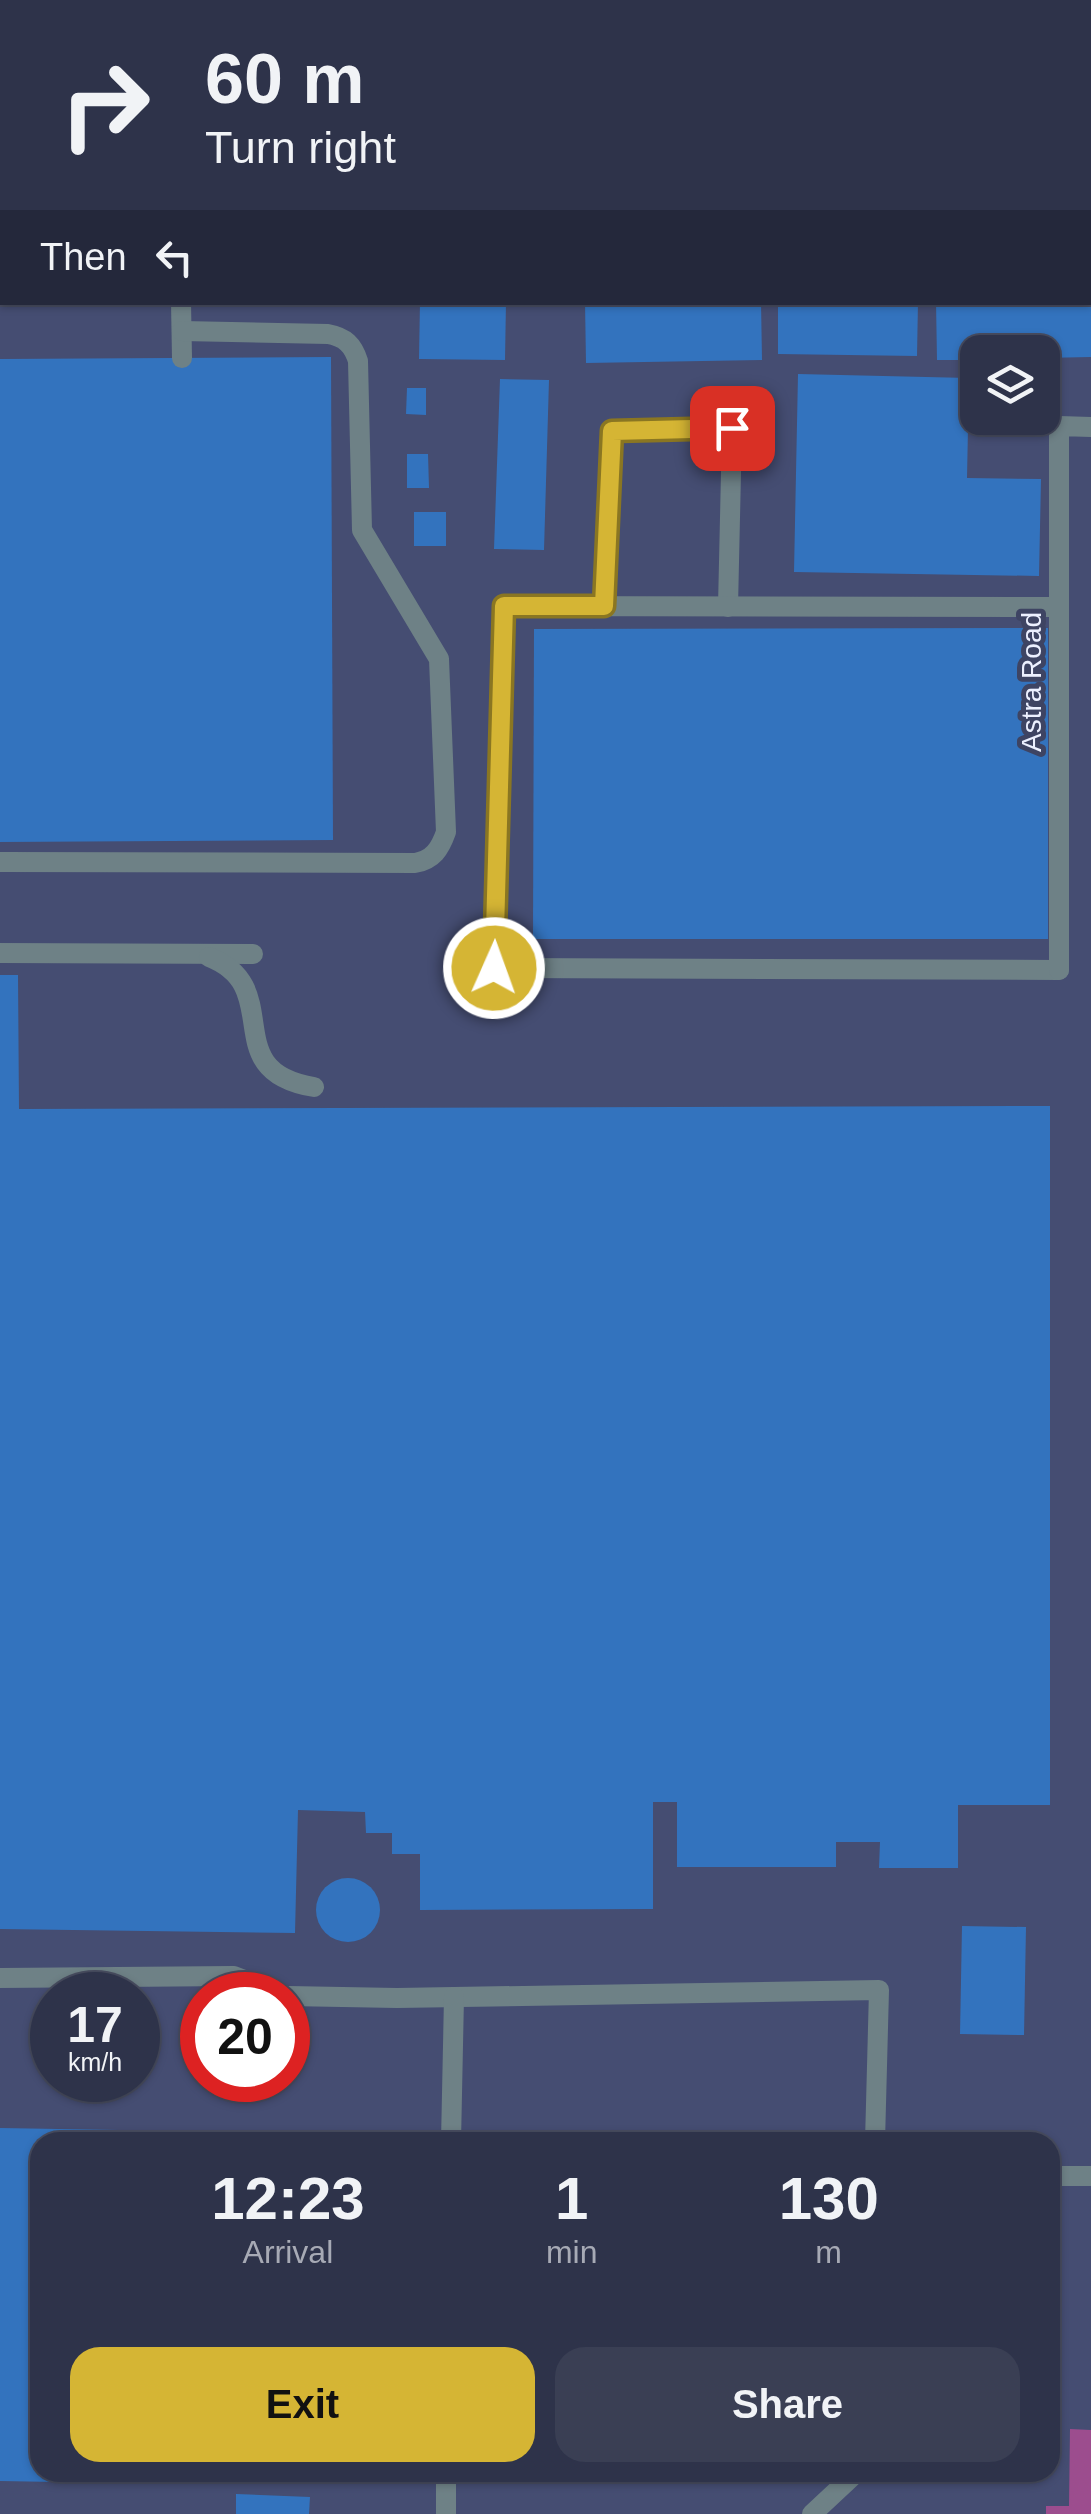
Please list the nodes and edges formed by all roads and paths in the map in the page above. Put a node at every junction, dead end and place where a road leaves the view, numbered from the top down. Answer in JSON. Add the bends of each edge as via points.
{"nodes":[{"id":1,"x":181,"y":305,"type":"edge"},
{"id":2,"x":182,"y":332,"type":"junction"},
{"id":3,"x":182,"y":358,"type":"dead end"},
{"id":4,"x":1091,"y":426,"type":"edge"},
{"id":5,"x":604,"y":606,"type":"junction"},
{"id":6,"x":728,"y":606,"type":"junction"},
{"id":7,"x":1059,"y":607,"type":"junction"},
{"id":8,"x":0,"y":862,"type":"edge"},
{"id":9,"x":0,"y":954,"type":"edge"},
{"id":10,"x":197,"y":954,"type":"junction"},
{"id":11,"x":252,"y":954,"type":"dead end"},
{"id":12,"x":314,"y":1087,"type":"dead end"},
{"id":13,"x":180,"y":1976,"type":"edge"},
{"id":14,"x":0,"y":1978,"type":"edge"},
{"id":15,"x":310,"y":1995,"type":"edge"},
{"id":16,"x":454,"y":1997,"type":"junction"},
{"id":17,"x":451,"y":2132,"type":"edge"},
{"id":18,"x":876,"y":2132,"type":"edge"},
{"id":19,"x":1060,"y":2175,"type":"edge"},
{"id":20,"x":1091,"y":2176,"type":"edge"},
{"id":21,"x":446,"y":2482,"type":"edge"},
{"id":22,"x":846,"y":2482,"type":"edge"},
{"id":23,"x":446,"y":2514,"type":"edge"},
{"id":24,"x":812,"y":2514,"type":"edge"}],
"edges":[{"from":1,"to":2,"type":"street"},
{"from":2,"to":3,"type":"street"},
{"from":2,"to":8,"type":"street","via":[[328,334],[355,351],[362,530],[439,659],[442,844],[426,861],[415,862]]},
{"from":4,"to":7,"type":"street","name":"Astra Road","via":[[1059,426]]},
{"from":5,"to":6,"type":"street"},
{"from":5,"to":6,"type":"street","via":[[612,431],[732,428]]},
{"from":5,"to":7,"type":"street","name":"Astra Road","via":[[504,606],[494,968],[1059,970]]},
{"from":6,"to":7,"type":"street"},
{"from":9,"to":10,"type":"street"},
{"from":10,"to":11,"type":"street"},
{"from":10,"to":12,"type":"street","via":[[224,964],[245,984],[257,1048],[273,1074]]},
{"from":13,"to":14,"type":"street"},
{"from":15,"to":16,"type":"street"},
{"from":16,"to":17,"type":"street"},
{"from":16,"to":18,"type":"street","via":[[879,1990]]},
{"from":19,"to":20,"type":"street"},
{"from":21,"to":23,"type":"street"},
{"from":22,"to":24,"type":"street"}]}
